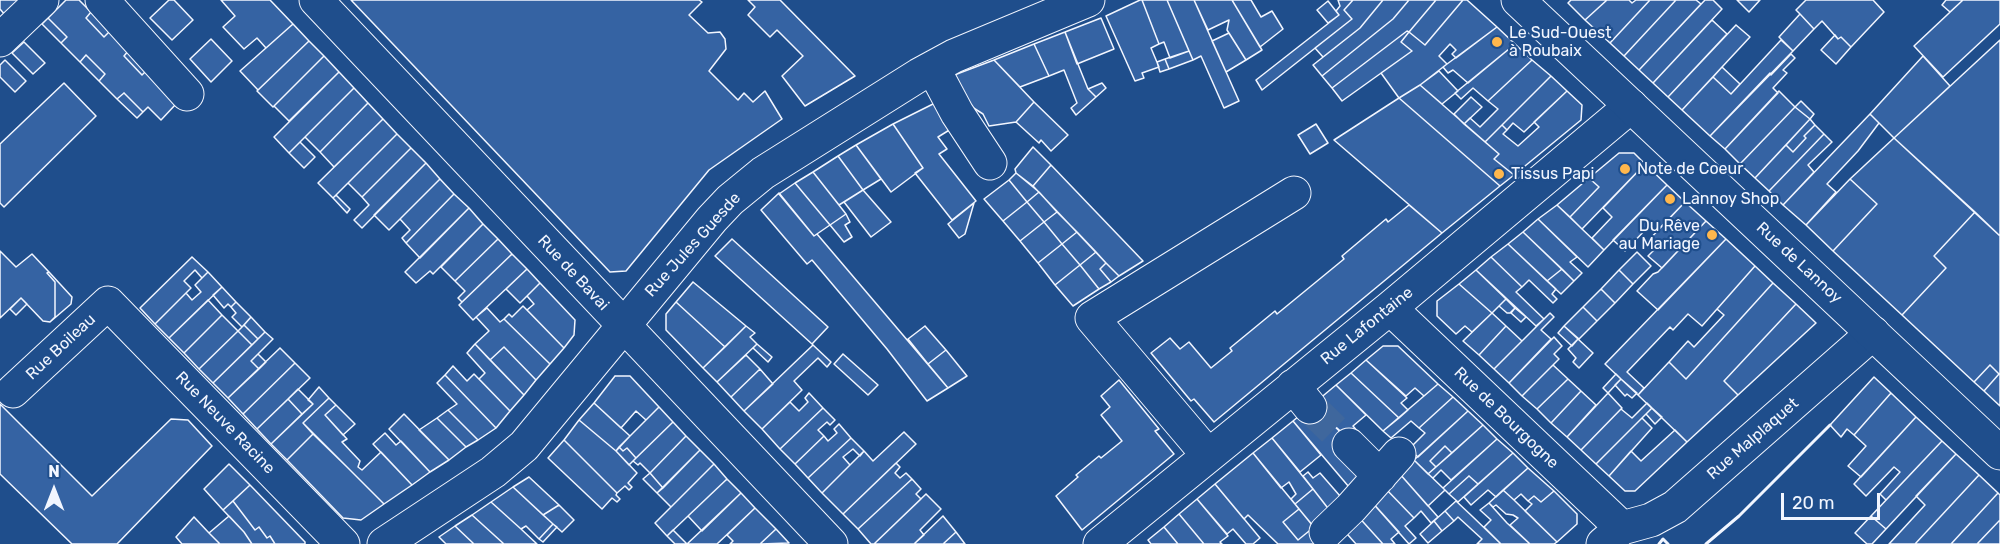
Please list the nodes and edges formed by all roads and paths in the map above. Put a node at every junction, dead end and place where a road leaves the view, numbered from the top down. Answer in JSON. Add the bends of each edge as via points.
{"nodes":[{"id":1,"x":42,"y":0,"type":"edge"},
{"id":2,"x":102,"y":0,"type":"edge"},
{"id":3,"x":316,"y":0,"type":"edge"},
{"id":4,"x":1088,"y":0,"type":"edge"},
{"id":5,"x":1518,"y":0,"type":"edge"},
{"id":6,"x":0,"y":40,"type":"edge"},
{"id":7,"x":933,"y":68,"type":"junction"},
{"id":8,"x":187,"y":94,"type":"dead end"},
{"id":9,"x":1631,"y":106,"type":"junction"},
{"id":10,"x":990,"y":163,"type":"dead end"},
{"id":11,"x":1294,"y":193,"type":"dead end"},
{"id":12,"x":108,"y":303,"type":"joint"},
{"id":13,"x":1390,"y":308,"type":"junction"},
{"id":14,"x":622,"y":325,"type":"junction"},
{"id":15,"x":1873,"y":333,"type":"junction"},
{"id":16,"x":13,"y":391,"type":"dead end"},
{"id":17,"x":1349,"y":445,"type":"tunnel mouth"},
{"id":18,"x":2000,"y":453,"type":"edge"},
{"id":19,"x":1208,"y":455,"type":"junction"},
{"id":20,"x":1326,"y":532,"type":"dead end"},
{"id":21,"x":1612,"y":536,"type":"edge"},
{"id":22,"x":343,"y":544,"type":"edge"},
{"id":23,"x":384,"y":544,"type":"edge"},
{"id":24,"x":831,"y":544,"type":"edge"},
{"id":25,"x":1100,"y":544,"type":"edge"}],
"edges":[{"from":1,"to":6,"type":"street"},
{"from":2,"to":8,"type":"street"},
{"from":3,"to":14,"type":"street","name":"Rue de Bavai"},
{"from":4,"to":7,"type":"street","name":"Rue Jules Guesde"},
{"from":5,"to":9,"type":"street","name":"Rue de Lannoy"},
{"from":7,"to":10,"type":"street"},
{"from":7,"to":14,"type":"street","name":"Rue Jules Guesde","via":[[745,186]]},
{"from":9,"to":13,"type":"street","name":"Rue Lafontaine"},
{"from":9,"to":15,"type":"street","name":"Rue de Lannoy"},
{"from":11,"to":19,"type":"street","via":[[1092,318]]},
{"from":12,"to":16,"type":"street","name":"Rue Boileau"},
{"from":12,"to":22,"type":"street","name":"Rue Neuve Racine"},
{"from":13,"to":19,"type":"street","name":"Rue Lafontaine","via":[[1301,396]]},
{"from":13,"to":21,"type":"street","name":"Rue de Bourgogne"},
{"from":14,"to":23,"type":"street","name":"Rue Jules Guesde","via":[[524,446],[493,472]]},
{"from":14,"to":24,"type":"street","name":"Rue de Bavai"},
{"from":15,"to":18,"type":"street","name":"Rue de Lannoy"},
{"from":15,"to":21,"type":"street","name":"Rue Malplaquet","via":[[1675,507]]},
{"from":17,"to":20,"type":"street","via":[[1389,465]]},
{"from":19,"to":25,"type":"street","name":"Rue Lafontaine"}]}
